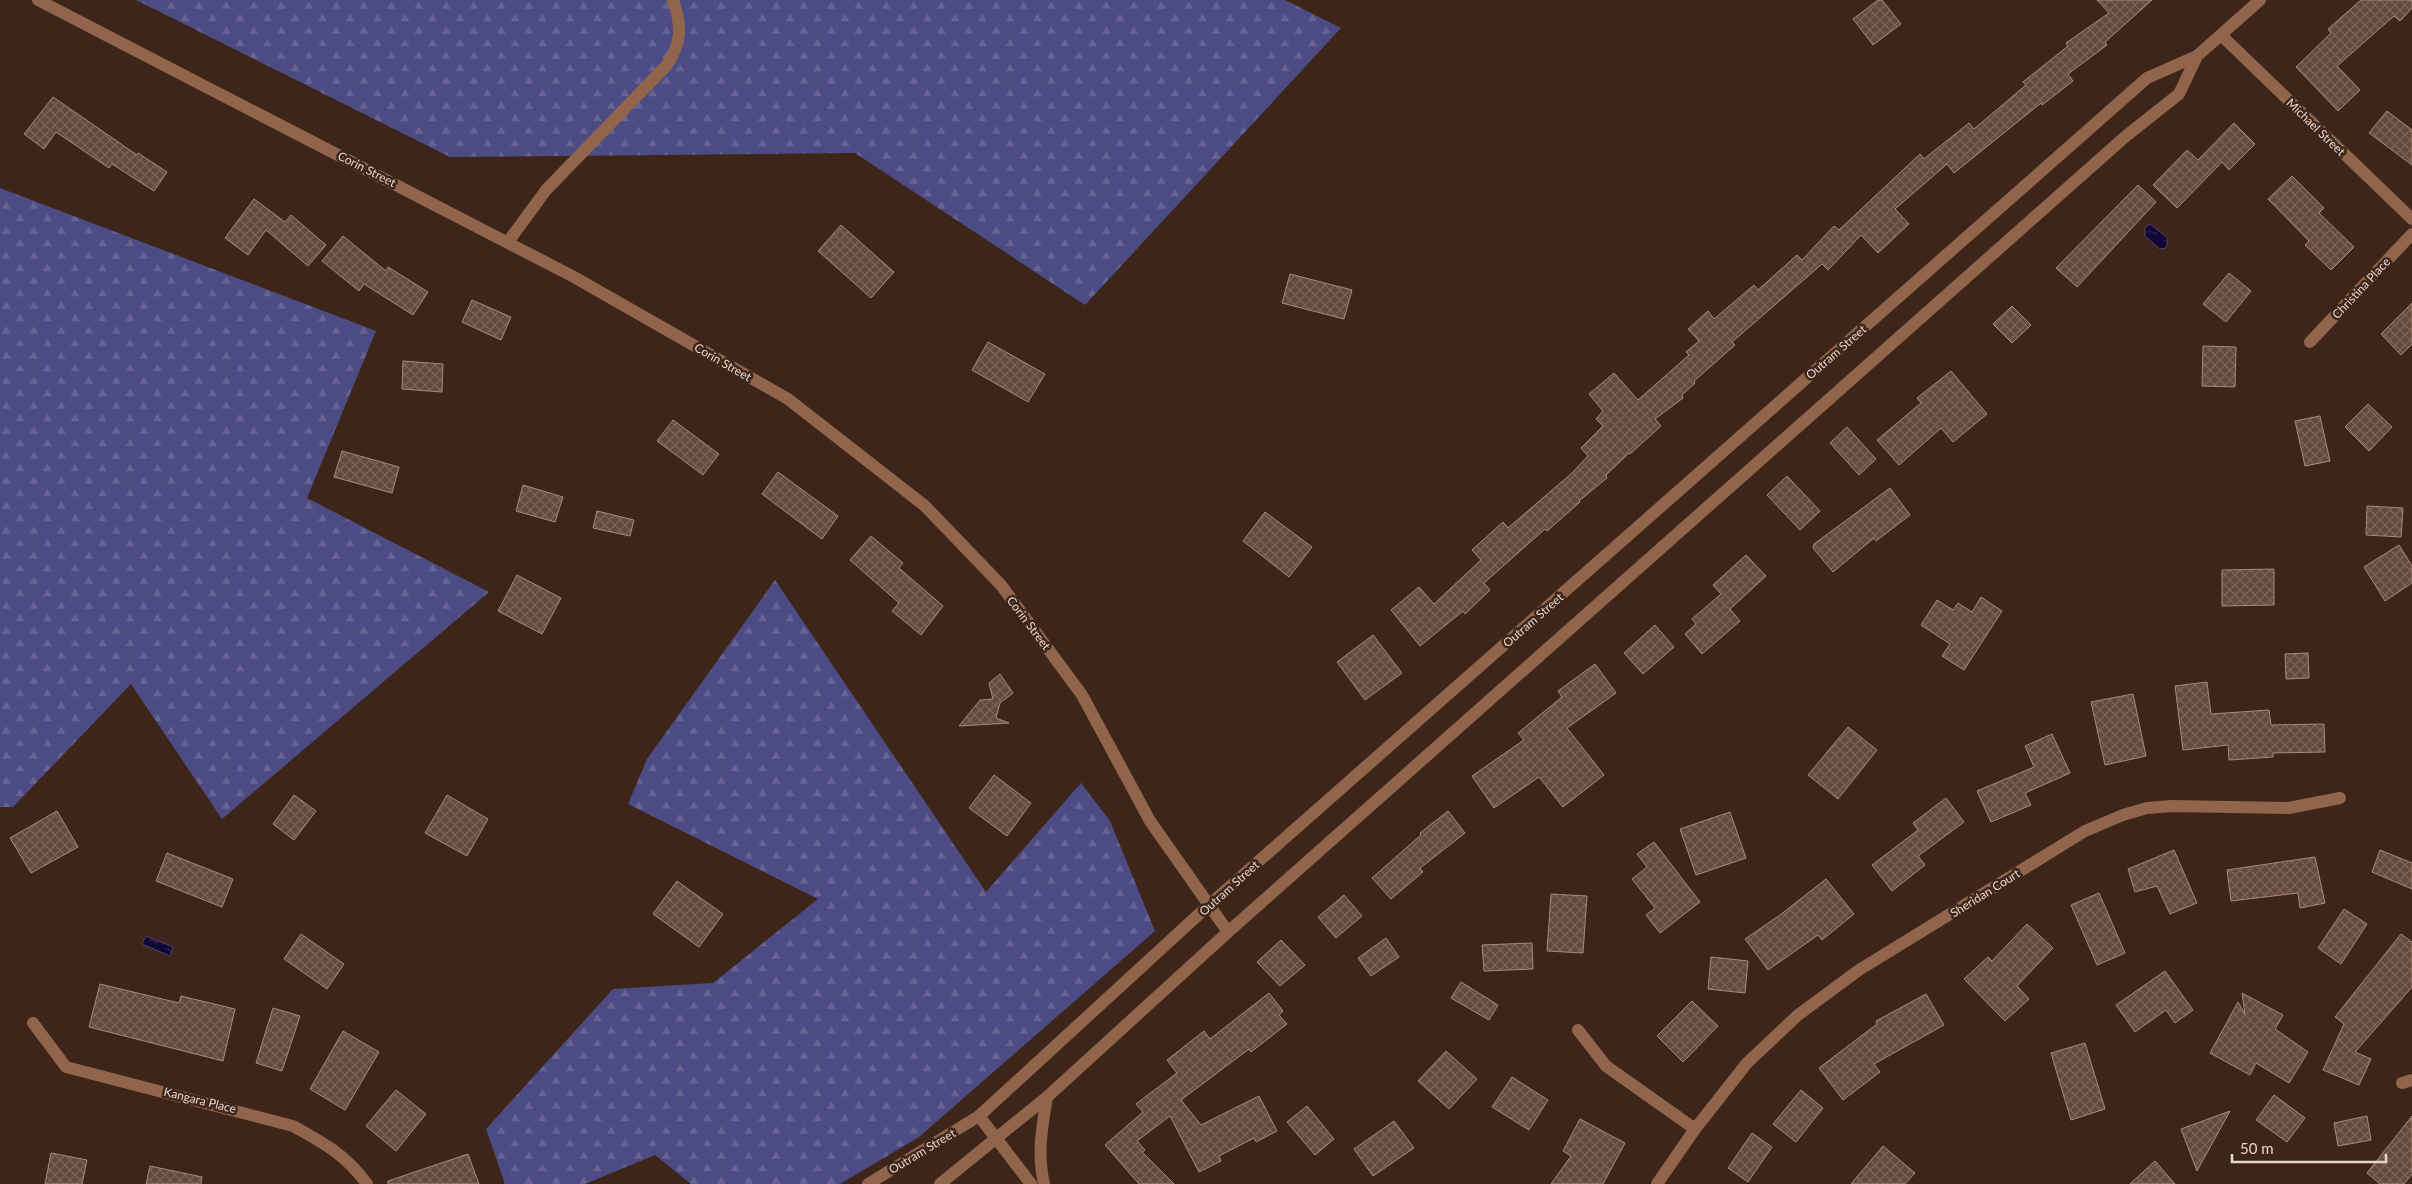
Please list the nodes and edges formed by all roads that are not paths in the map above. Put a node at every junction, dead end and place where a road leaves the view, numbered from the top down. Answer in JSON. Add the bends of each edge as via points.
{"nodes":[{"id":1,"x":38,"y":0,"type":"edge"},
{"id":2,"x":673,"y":0,"type":"edge"},
{"id":3,"x":2260,"y":0,"type":"edge"},
{"id":4,"x":2220,"y":35,"type":"junction"},
{"id":5,"x":2197,"y":56,"type":"junction"},
{"id":6,"x":2412,"y":219,"type":"edge"},
{"id":7,"x":2412,"y":234,"type":"edge"},
{"id":8,"x":508,"y":242,"type":"junction"},
{"id":9,"x":2310,"y":342,"type":"dead end"},
{"id":10,"x":2340,"y":798,"type":"dead end"},
{"id":11,"x":1209,"y":905,"type":"junction"},
{"id":12,"x":1228,"y":932,"type":"junction"},
{"id":13,"x":34,"y":1023,"type":"dead end"},
{"id":14,"x":1578,"y":1030,"type":"dead end"},
{"id":15,"x":1047,"y":1097,"type":"junction"},
{"id":16,"x":979,"y":1116,"type":"junction"},
{"id":17,"x":1694,"y":1129,"type":"junction"},
{"id":18,"x":996,"y":1138,"type":"junction"},
{"id":19,"x":367,"y":1184,"type":"edge"},
{"id":20,"x":868,"y":1184,"type":"edge"},
{"id":21,"x":940,"y":1184,"type":"edge"},
{"id":22,"x":1031,"y":1184,"type":"edge"},
{"id":23,"x":1044,"y":1184,"type":"edge"},
{"id":24,"x":1657,"y":1184,"type":"edge"}],
"edges":[{"from":1,"to":8,"type":"street","name":"Corin Street"},
{"from":2,"to":8,"type":"street","via":[[680,29],[678,48],[667,64],[546,190]]},
{"from":3,"to":4,"type":"street","name":"Outram Street"},
{"from":4,"to":5,"type":"street","name":"Outram Street"},
{"from":4,"to":6,"type":"street","name":"Michael Street"},
{"from":5,"to":11,"type":"street","name":"Outram Street","via":[[2148,78]]},
{"from":5,"to":12,"type":"street","name":"Outram Street","via":[[2179,94],[2126,136]]},
{"from":7,"to":9,"type":"street","name":"Christina Place"},
{"from":8,"to":11,"type":"street","name":"Corin Street","via":[[788,400],[925,506],[1001,585],[1082,695],[1150,821]]},
{"from":10,"to":17,"type":"street","name":"Sheridan Court","via":[[2289,808],[2148,808],[2123,814],[2085,831],[1859,970],[1798,1015],[1746,1063]]},
{"from":11,"to":12,"type":"street","name":"Corin Street"},
{"from":11,"to":16,"type":"street","name":"Outram Street"},
{"from":12,"to":15,"type":"street","name":"Outram Street"},
{"from":13,"to":19,"type":"street","name":"Kangara Place","via":[[66,1067],[293,1126],[325,1143],[352,1164]]},
{"from":14,"to":17,"type":"street","via":[[1606,1066]]},
{"from":15,"to":18,"type":"street","name":"Outram Street"},
{"from":15,"to":23,"type":"street","via":[[1039,1162]]},
{"from":16,"to":18,"type":"street"},
{"from":16,"to":20,"type":"street","name":"Outram Street"},
{"from":17,"to":24,"type":"street","name":"Sheridan Court"},
{"from":18,"to":21,"type":"street","name":"Outram Street"},
{"from":18,"to":22,"type":"street"}]}
